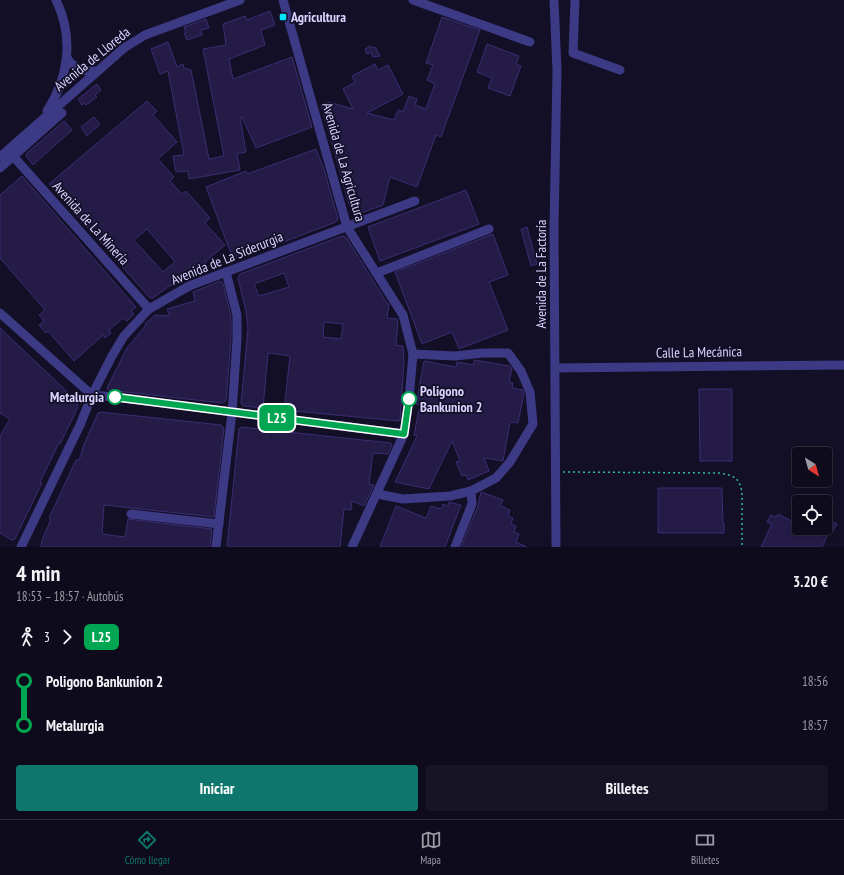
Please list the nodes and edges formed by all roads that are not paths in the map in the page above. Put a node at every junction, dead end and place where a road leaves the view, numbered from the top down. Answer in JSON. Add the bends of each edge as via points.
{"nodes":[{"id":1,"x":56,"y":0,"type":"edge"},
{"id":2,"x":240,"y":0,"type":"edge"},
{"id":3,"x":283,"y":0,"type":"edge"},
{"id":4,"x":413,"y":0,"type":"edge"},
{"id":5,"x":554,"y":0,"type":"edge"},
{"id":6,"x":575,"y":0,"type":"edge"},
{"id":7,"x":530,"y":42,"type":"dead end"},
{"id":8,"x":67,"y":58,"type":"junction"},
{"id":9,"x":620,"y":70,"type":"dead end"},
{"id":10,"x":96,"y":71,"type":"junction"},
{"id":11,"x":62,"y":113,"type":"dead end"},
{"id":12,"x":38,"y":123,"type":"junction"},
{"id":13,"x":13,"y":156,"type":"junction"},
{"id":14,"x":0,"y":157,"type":"edge"},
{"id":15,"x":0,"y":168,"type":"edge"},
{"id":16,"x":415,"y":201,"type":"dead end"},
{"id":17,"x":347,"y":227,"type":"junction"},
{"id":18,"x":489,"y":229,"type":"dead end"},
{"id":19,"x":226,"y":272,"type":"junction"},
{"id":20,"x":377,"y":272,"type":"junction"},
{"id":21,"x":149,"y":309,"type":"junction"},
{"id":22,"x":0,"y":313,"type":"edge"},
{"id":23,"x":413,"y":354,"type":"junction"},
{"id":24,"x":844,"y":365,"type":"edge"},
{"id":25,"x":555,"y":368,"type":"junction"},
{"id":26,"x":92,"y":395,"type":"junction"},
{"id":27,"x":232,"y":413,"type":"junction"},
{"id":28,"x":404,"y":434,"type":"junction"},
{"id":29,"x":471,"y":491,"type":"junction"},
{"id":30,"x":377,"y":494,"type":"junction"},
{"id":31,"x":131,"y":514,"type":"dead end"},
{"id":32,"x":219,"y":524,"type":"junction"},
{"id":33,"x":21,"y":547,"type":"edge"},
{"id":34,"x":216,"y":547,"type":"edge"},
{"id":35,"x":352,"y":547,"type":"edge"},
{"id":36,"x":455,"y":547,"type":"edge"},
{"id":37,"x":556,"y":547,"type":"edge"}],
"edges":[{"from":1,"to":8,"type":"street","via":[[66,28]]},
{"from":2,"to":10,"type":"street","name":"Avenida de Lloreda","via":[[140,38]]},
{"from":3,"to":17,"type":"street","name":"Avenida de La Agricultura"},
{"from":4,"to":7,"type":"street"},
{"from":5,"to":25,"type":"street","name":"Avenida de La Factoría","via":[[557,71]]},
{"from":6,"to":9,"type":"street","via":[[573,52]]},
{"from":8,"to":10,"type":"street","via":[[80,70]]},
{"from":8,"to":12,"type":"street","via":[[60,87]]},
{"from":10,"to":12,"type":"street","name":"Avenida de Lloreda"},
{"from":11,"to":13,"type":"street","name":"Avenida de Lloreda"},
{"from":12,"to":14,"type":"street","name":"Avenida de Lloreda"},
{"from":13,"to":15,"type":"street","name":"Avenida de Lloreda"},
{"from":13,"to":21,"type":"street","name":"Avenida de La Minería"},
{"from":16,"to":17,"type":"street","name":"Avenida de La Siderurgia"},
{"from":17,"to":19,"type":"street","name":"Avenida de La Siderurgia"},
{"from":17,"to":20,"type":"street","name":"Avenida de La Agricultura"},
{"from":18,"to":20,"type":"street"},
{"from":19,"to":21,"type":"street","name":"Avenida de La Siderurgia","via":[[189,286]]},
{"from":19,"to":27,"type":"street","via":[[237,314]]},
{"from":20,"to":23,"type":"street","name":"Avenida de La Agricultura","via":[[403,315]]},
{"from":21,"to":26,"type":"street","name":"Avenida de La Siderurgia","via":[[124,336]]},
{"from":22,"to":26,"type":"street"},
{"from":23,"to":28,"type":"street","name":"Avenida de La Agricultura"},
{"from":23,"to":29,"type":"street","via":[[455,356],[508,353],[521,371],[530,392],[533,424],[531,429],[510,462],[496,478]]},
{"from":24,"to":25,"type":"street","name":"Calle La Mecánica"},
{"from":25,"to":37,"type":"street","name":"Avenida de La Factoría"},
{"from":26,"to":27,"type":"street"},
{"from":26,"to":33,"type":"street","name":"Avenida de La Siderurgia"},
{"from":27,"to":28,"type":"street"},
{"from":27,"to":32,"type":"street"},
{"from":28,"to":30,"type":"street","name":"Avenida de La Agricultura"},
{"from":29,"to":30,"type":"street","via":[[450,496],[403,499]]},
{"from":29,"to":36,"type":"street","via":[[472,504]]},
{"from":30,"to":35,"type":"street","name":"Avenida de La Agricultura"},
{"from":31,"to":32,"type":"street"},
{"from":32,"to":34,"type":"street"}]}
